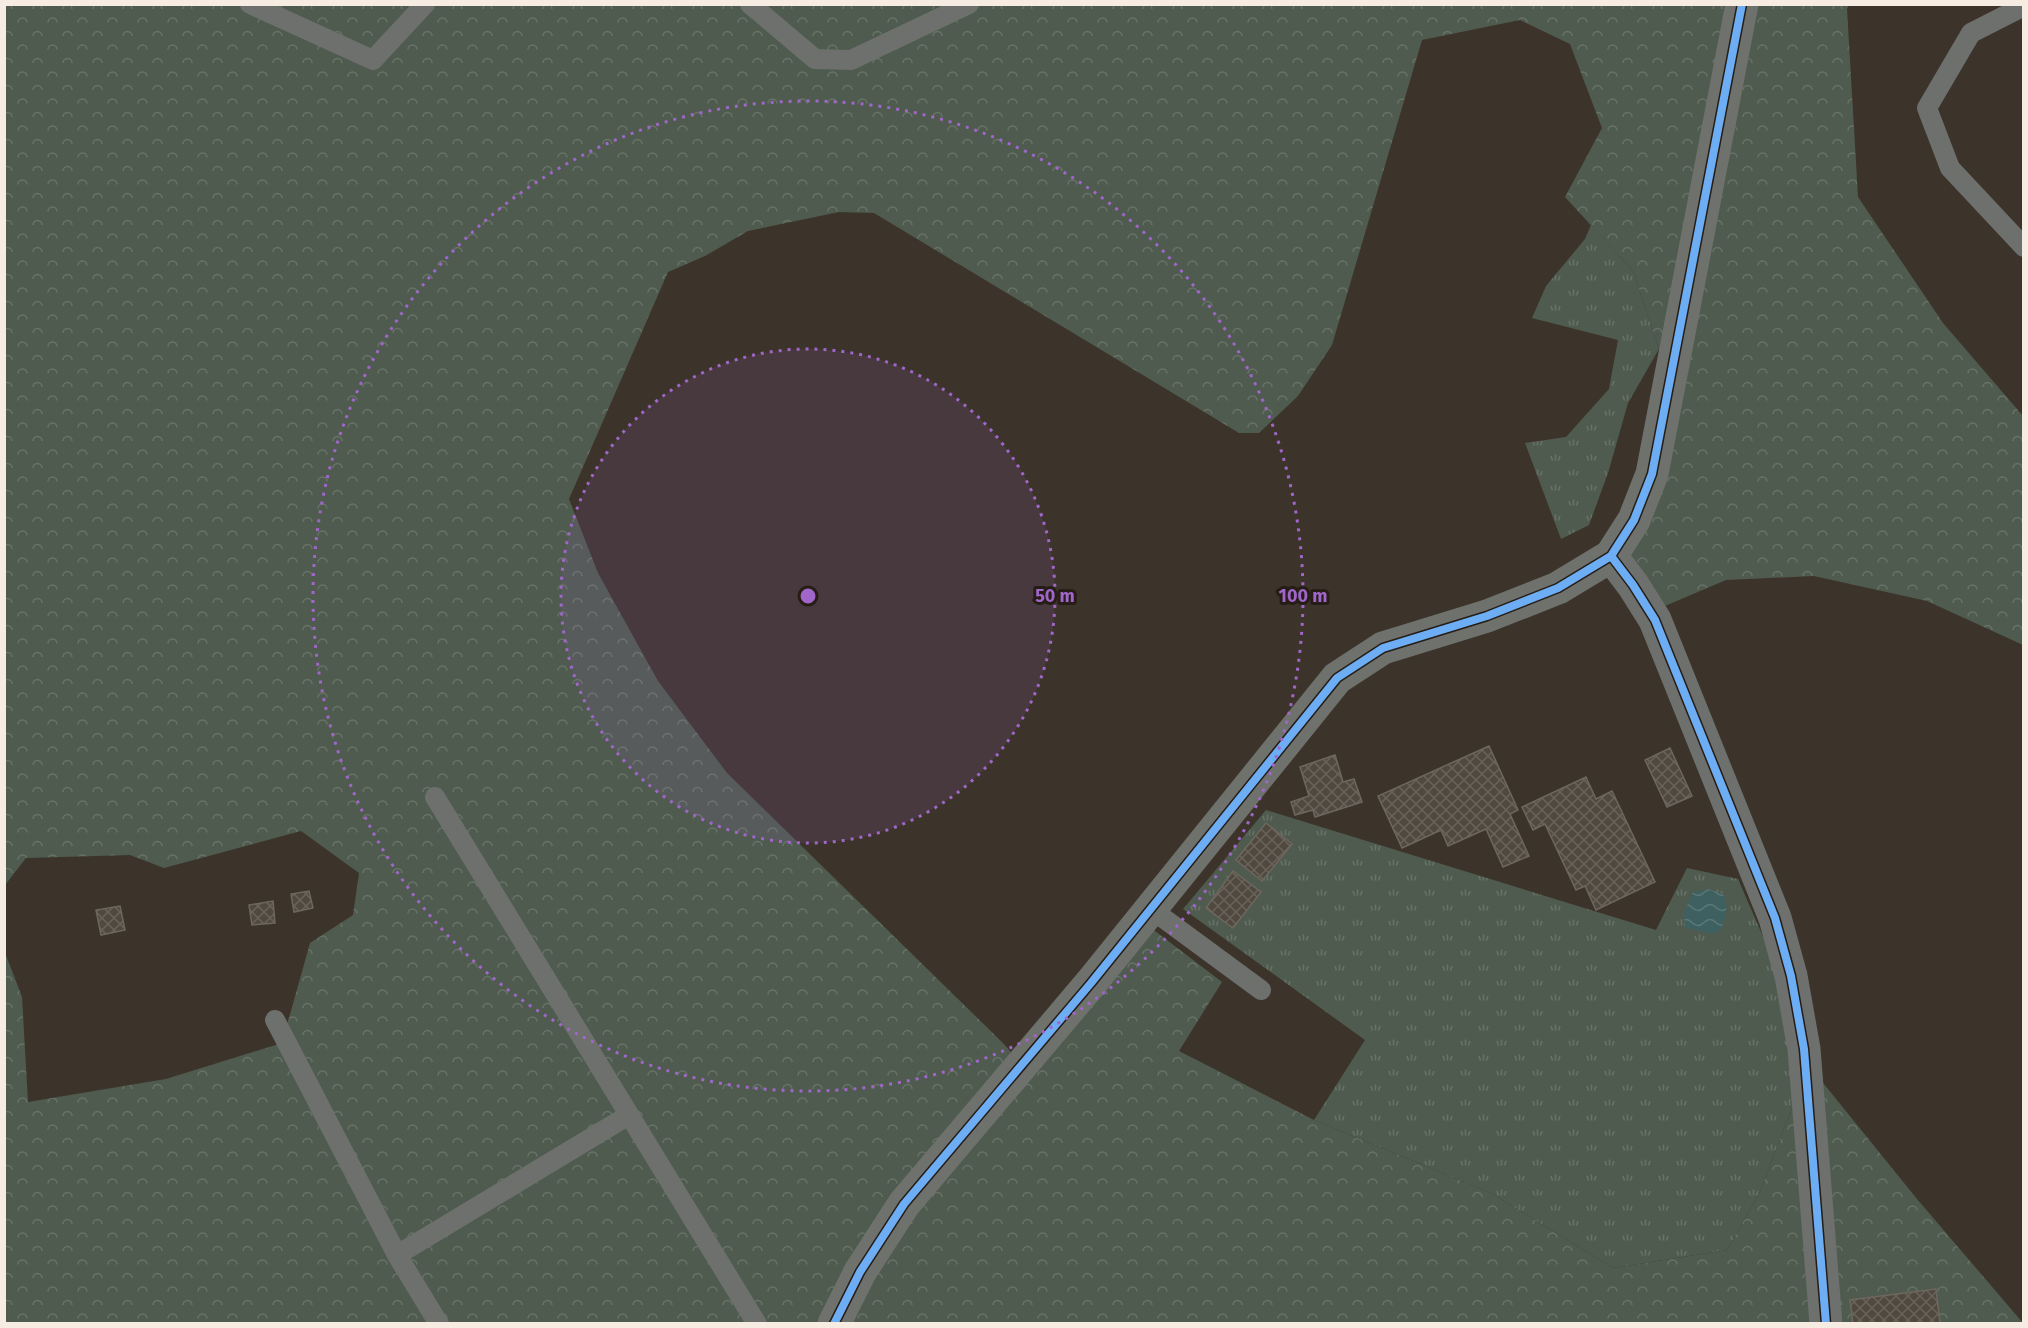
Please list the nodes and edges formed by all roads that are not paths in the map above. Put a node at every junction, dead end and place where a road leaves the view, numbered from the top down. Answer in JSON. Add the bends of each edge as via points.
{"nodes":[{"id":1,"x":250,"y":4,"type":"edge"},
{"id":2,"x":425,"y":4,"type":"edge"},
{"id":3,"x":750,"y":4,"type":"edge"},
{"id":4,"x":969,"y":4,"type":"edge"},
{"id":5,"x":1742,"y":4,"type":"edge"},
{"id":6,"x":2024,"y":6,"type":"edge"},
{"id":7,"x":2024,"y":247,"type":"edge"},
{"id":8,"x":1611,"y":556,"type":"junction"},
{"id":9,"x":435,"y":797,"type":"dead end"},
{"id":10,"x":1151,"y":909,"type":"junction"},
{"id":11,"x":1261,"y":990,"type":"dead end"},
{"id":12,"x":274,"y":1020,"type":"dead end"},
{"id":13,"x":629,"y":1115,"type":"junction"},
{"id":14,"x":397,"y":1255,"type":"junction"},
{"id":15,"x":438,"y":1323,"type":"edge"},
{"id":16,"x":757,"y":1323,"type":"edge"},
{"id":17,"x":834,"y":1323,"type":"edge"},
{"id":18,"x":1826,"y":1323,"type":"edge"}],
"edges":[{"from":1,"to":2,"type":"lane","via":[[373,60]]},
{"from":3,"to":4,"type":"lane","via":[[815,59],[851,60]]},
{"from":5,"to":8,"type":"street","via":[[1652,474],[1634,520]]},
{"from":6,"to":7,"type":"lane","via":[[1971,33],[1927,108],[1950,168]]},
{"from":8,"to":10,"type":"street","via":[[1558,588],[1487,616],[1383,648],[1337,678]]},
{"from":8,"to":18,"type":"street","via":[[1655,620],[1775,918],[1791,976],[1804,1049]]},
{"from":9,"to":13,"type":"lane"},
{"from":10,"to":11,"type":"lane"},
{"from":10,"to":17,"type":"street","via":[[904,1204],[860,1272]]},
{"from":12,"to":14,"type":"lane"},
{"from":13,"to":14,"type":"lane"},
{"from":13,"to":16,"type":"lane"},
{"from":14,"to":15,"type":"lane"}]}
